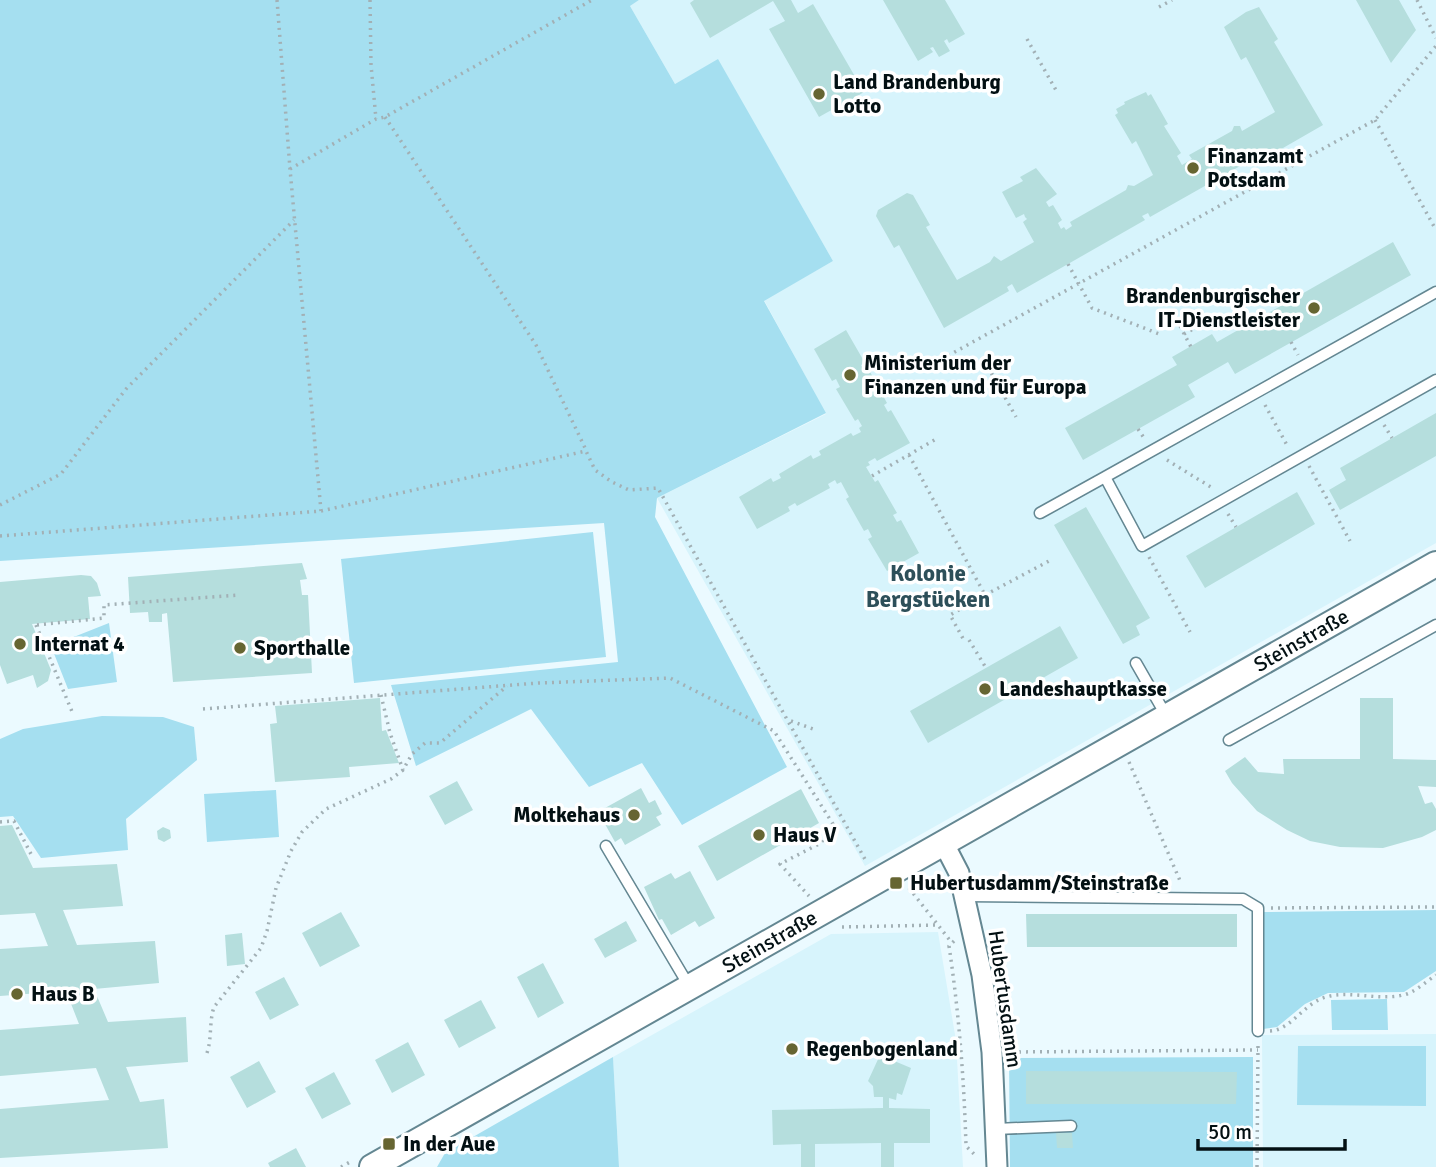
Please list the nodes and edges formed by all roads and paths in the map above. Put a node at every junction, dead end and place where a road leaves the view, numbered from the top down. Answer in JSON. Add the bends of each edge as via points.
{"nodes":[{"id":1,"x":277,"y":0,"type":"edge"},
{"id":2,"x":370,"y":0,"type":"edge"},
{"id":3,"x":592,"y":0,"type":"edge"},
{"id":4,"x":1172,"y":0,"type":"edge"},
{"id":5,"x":1417,"y":0,"type":"edge"},
{"id":6,"x":1159,"y":7,"type":"dead end"},
{"id":7,"x":1436,"y":37,"type":"edge"},
{"id":8,"x":1027,"y":39,"type":"dead end"},
{"id":9,"x":1436,"y":46,"type":"edge"},
{"id":10,"x":1056,"y":92,"type":"dead end"},
{"id":11,"x":385,"y":117,"type":"junction"},
{"id":12,"x":376,"y":119,"type":"junction"},
{"id":13,"x":1375,"y":120,"type":"junction"},
{"id":14,"x":290,"y":169,"type":"junction"},
{"id":15,"x":294,"y":220,"type":"junction"},
{"id":16,"x":1436,"y":230,"type":"edge"},
{"id":17,"x":1068,"y":264,"type":"dead end"},
{"id":18,"x":1079,"y":284,"type":"junction"},
{"id":19,"x":1436,"y":292,"type":"edge"},
{"id":20,"x":1198,"y":316,"type":"dead end"},
{"id":21,"x":1180,"y":326,"type":"dead end"},
{"id":22,"x":1184,"y":334,"type":"junction"},
{"id":23,"x":1162,"y":335,"type":"dead end"},
{"id":24,"x":1191,"y":346,"type":"dead end"},
{"id":25,"x":942,"y":359,"type":"dead end"},
{"id":26,"x":988,"y":367,"type":"dead end"},
{"id":27,"x":1436,"y":380,"type":"edge"},
{"id":28,"x":1016,"y":417,"type":"dead end"},
{"id":29,"x":1138,"y":429,"type":"dead end"},
{"id":30,"x":938,"y":438,"type":"dead end"},
{"id":31,"x":1153,"y":450,"type":"junction"},
{"id":32,"x":586,"y":451,"type":"junction"},
{"id":33,"x":909,"y":455,"type":"junction"},
{"id":34,"x":872,"y":476,"type":"dead end"},
{"id":35,"x":1105,"y":477,"type":"junction"},
{"id":36,"x":1221,"y":502,"type":"junction"},
{"id":37,"x":0,"y":505,"type":"edge"},
{"id":38,"x":321,"y":511,"type":"junction"},
{"id":39,"x":1040,"y":513,"type":"dead end"},
{"id":40,"x":1236,"y":527,"type":"dead end"},
{"id":41,"x":0,"y":536,"type":"edge"},
{"id":42,"x":1142,"y":546,"type":"junction"},
{"id":43,"x":1049,"y":561,"type":"dead end"},
{"id":44,"x":1436,"y":564,"type":"edge"},
{"id":45,"x":239,"y":594,"type":"dead end"},
{"id":46,"x":985,"y":595,"type":"junction"},
{"id":47,"x":1436,"y":625,"type":"edge"},
{"id":48,"x":1191,"y":632,"type":"dead end"},
{"id":49,"x":1136,"y":663,"type":"dead end"},
{"id":50,"x":986,"y":668,"type":"dead end"},
{"id":51,"x":508,"y":685,"type":"junction"},
{"id":52,"x":381,"y":695,"type":"junction"},
{"id":53,"x":203,"y":709,"type":"dead end"},
{"id":54,"x":73,"y":714,"type":"dead end"},
{"id":55,"x":1167,"y":718,"type":"junction"},
{"id":56,"x":789,"y":720,"type":"junction"},
{"id":57,"x":816,"y":730,"type":"dead end"},
{"id":58,"x":1229,"y":740,"type":"dead end"},
{"id":59,"x":1126,"y":754,"type":"junction"},
{"id":60,"x":1119,"y":770,"type":"dead end"},
{"id":61,"x":403,"y":771,"type":"junction"},
{"id":62,"x":0,"y":822,"type":"edge"},
{"id":63,"x":943,"y":842,"type":"junction"},
{"id":64,"x":606,"y":846,"type":"dead end"},
{"id":65,"x":32,"y":856,"type":"dead end"},
{"id":66,"x":870,"y":867,"type":"dead end"},
{"id":67,"x":904,"y":880,"type":"dead end"},
{"id":68,"x":965,"y":896,"type":"junction"},
{"id":69,"x":1188,"y":898,"type":"junction"},
{"id":70,"x":814,"y":901,"type":"dead end"},
{"id":71,"x":1436,"y":907,"type":"edge"},
{"id":72,"x":1258,"y":908,"type":"junction"},
{"id":73,"x":938,"y":925,"type":"junction"},
{"id":74,"x":834,"y":927,"type":"dead end"},
{"id":75,"x":962,"y":933,"type":"dead end"},
{"id":76,"x":952,"y":943,"type":"junction"},
{"id":77,"x":1436,"y":975,"type":"edge"},
{"id":78,"x":690,"y":986,"type":"junction"},
{"id":79,"x":1258,"y":1031,"type":"joint"},
{"id":80,"x":992,"y":1052,"type":"junction"},
{"id":81,"x":208,"y":1053,"type":"dead end"},
{"id":82,"x":1070,"y":1126,"type":"dead end"},
{"id":83,"x":996,"y":1129,"type":"junction"},
{"id":84,"x":384,"y":1164,"type":"edge"},
{"id":85,"x":990,"y":1165,"type":"edge"},
{"id":86,"x":1257,"y":1167,"type":"edge"}],
"edges":[{"from":1,"to":14,"type":"path"},
{"from":2,"to":12,"type":"path"},
{"from":3,"to":11,"type":"path"},
{"from":4,"to":6,"type":"path"},
{"from":5,"to":7,"type":"path"},
{"from":8,"to":10,"type":"path"},
{"from":9,"to":13,"type":"path"},
{"from":11,"to":12,"type":"path"},
{"from":11,"to":32,"type":"path","via":[[536,345]]},
{"from":12,"to":14,"type":"path"},
{"from":13,"to":16,"type":"path"},
{"from":13,"to":18,"type":"path"},
{"from":14,"to":15,"type":"path"},
{"from":15,"to":37,"type":"path","via":[[126,389],[61,474]]},
{"from":15,"to":38,"type":"path"},
{"from":17,"to":18,"type":"path"},
{"from":18,"to":23,"type":"path","via":[[1092,309]]},
{"from":18,"to":25,"type":"path"},
{"from":19,"to":31,"type":"lane"},
{"from":20,"to":22,"type":"path","via":[[1202,324]]},
{"from":21,"to":22,"type":"path"},
{"from":22,"to":24,"type":"path"},
{"from":26,"to":28,"type":"path"},
{"from":27,"to":36,"type":"lane"},
{"from":29,"to":31,"type":"path"},
{"from":30,"to":33,"type":"path"},
{"from":31,"to":35,"type":"lane"},
{"from":31,"to":36,"type":"path","via":[[1215,490]]},
{"from":32,"to":38,"type":"path"},
{"from":32,"to":56,"type":"path","via":[[595,470],[612,482],[629,490],[658,488]]},
{"from":33,"to":34,"type":"path"},
{"from":33,"to":46,"type":"path"},
{"from":35,"to":39,"type":"lane"},
{"from":35,"to":42,"type":"lane"},
{"from":36,"to":40,"type":"path"},
{"from":36,"to":42,"type":"lane"},
{"from":38,"to":41,"type":"path"},
{"from":42,"to":48,"type":"path"},
{"from":43,"to":46,"type":"path"},
{"from":44,"to":55,"type":"street","name":"Steinstraße"},
{"from":45,"to":54,"type":"path","via":[[104,605],[104,618],[36,625]]},
{"from":46,"to":50,"type":"path","via":[[950,615]]},
{"from":47,"to":58,"type":"lane"},
{"from":49,"to":55,"type":"lane"},
{"from":51,"to":52,"type":"path"},
{"from":51,"to":61,"type":"path","via":[[440,743],[425,743]]},
{"from":51,"to":70,"type":"path","via":[[670,678],[774,731],[833,824],[821,843],[780,864]]},
{"from":52,"to":53,"type":"path"},
{"from":52,"to":61,"type":"path"},
{"from":55,"to":59,"type":"street","name":"Steinstraße"},
{"from":56,"to":57,"type":"path"},
{"from":56,"to":66,"type":"path"},
{"from":59,"to":60,"type":"path"},
{"from":59,"to":63,"type":"street","name":"Steinstraße"},
{"from":59,"to":69,"type":"path"},
{"from":61,"to":81,"type":"path","via":[[326,809],[302,832],[276,888],[261,948],[214,1007]]},
{"from":62,"to":65,"type":"path","via":[[14,821]]},
{"from":63,"to":68,"type":"street","name":"Hubertusdamm","via":[[960,873]]},
{"from":63,"to":78,"type":"street","name":"Steinstraße"},
{"from":64,"to":78,"type":"lane"},
{"from":67,"to":73,"type":"path"},
{"from":68,"to":69,"type":"lane"},
{"from":68,"to":80,"type":"street","name":"Hubertusdamm"},
{"from":69,"to":72,"type":"lane","via":[[1243,899]]},
{"from":71,"to":72,"type":"path"},
{"from":72,"to":79,"type":"lane"},
{"from":73,"to":74,"type":"path"},
{"from":73,"to":76,"type":"path"},
{"from":75,"to":76,"type":"path"},
{"from":76,"to":85,"type":"path","via":[[948,946],[958,1005],[966,1146]]},
{"from":77,"to":79,"type":"path","via":[[1405,995],[1328,996],[1278,1030]]},
{"from":78,"to":84,"type":"street","name":"Steinstraße"},
{"from":80,"to":83,"type":"street","name":"Hubertusdamm"},
{"from":80,"to":86,"type":"path","via":[[1258,1050]]},
{"from":82,"to":83,"type":"lane"},
{"from":83,"to":85,"type":"street","name":"Hubertusdamm"}]}
